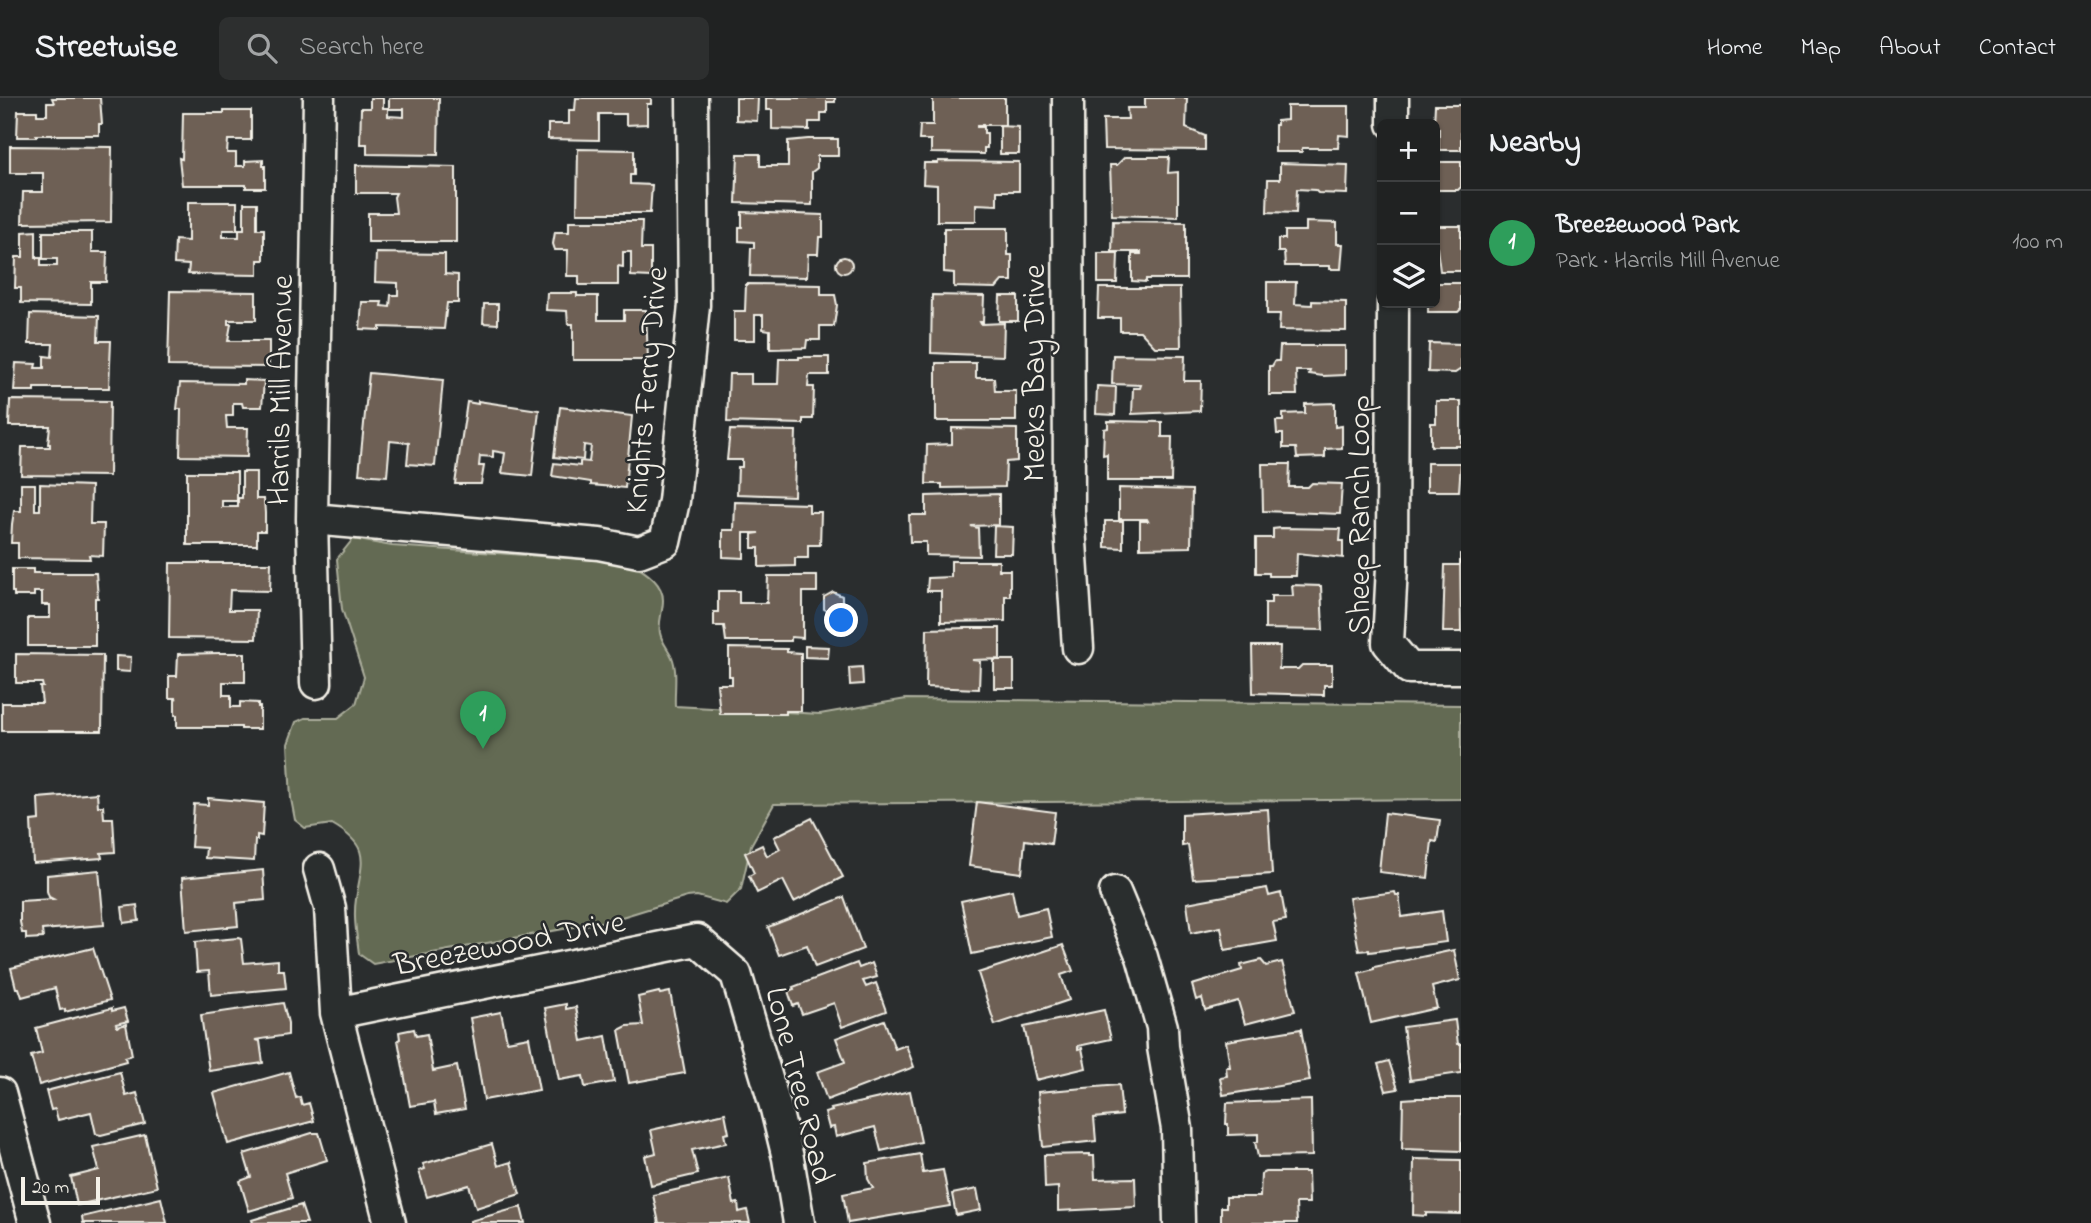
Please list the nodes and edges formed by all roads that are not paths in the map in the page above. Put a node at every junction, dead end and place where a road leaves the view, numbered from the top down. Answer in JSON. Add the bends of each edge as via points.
{"nodes":[{"id":1,"x":319,"y":98,"type":"edge"},
{"id":2,"x":692,"y":98,"type":"edge"},
{"id":3,"x":1068,"y":98,"type":"edge"},
{"id":4,"x":1393,"y":98,"type":"edge"},
{"id":5,"x":1393,"y":119,"type":"edge"},
{"id":6,"x":1393,"y":308,"type":"edge"},
{"id":7,"x":312,"y":519,"type":"junction"},
{"id":8,"x":1078,"y":648,"type":"dead end"},
{"id":9,"x":1461,"y":668,"type":"edge"},
{"id":10,"x":316,"y":683,"type":"dead end"},
{"id":11,"x":319,"y":869,"type":"dead end"},
{"id":12,"x":1115,"y":892,"type":"dead end"},
{"id":13,"x":697,"y":940,"type":"joint"},
{"id":14,"x":336,"y":1013,"type":"junction"},
{"id":15,"x":0,"y":1093,"type":"edge"},
{"id":16,"x":35,"y":1223,"type":"edge"},
{"id":17,"x":390,"y":1223,"type":"edge"},
{"id":18,"x":799,"y":1223,"type":"edge"},
{"id":19,"x":1179,"y":1223,"type":"edge"}],
"edges":[{"from":1,"to":7,"type":"street","name":"Harrils Mill Avenue"},
{"from":2,"to":7,"type":"street","name":"Knights Ferry Drive","via":[[694,305],[674,501],[665,542],[639,552],[599,544]]},
{"from":3,"to":8,"type":"street","name":"Meeks Bay Drive","via":[[1069,512]]},
{"from":4,"to":5,"type":"street"},
{"from":6,"to":9,"type":"street","name":"Sheep Ranch Loop","via":[[1388,642],[1409,668]]},
{"from":7,"to":10,"type":"street","name":"Harrils Mill Avenue"},
{"from":11,"to":14,"type":"street","via":[[330,908]]},
{"from":12,"to":19,"type":"street","via":[[1142,957],[1162,1027],[1177,1129]]},
{"from":13,"to":14,"type":"street","name":"Breezewood Drive"},
{"from":13,"to":18,"type":"street","name":"Lone Tree Road","via":[[736,974],[779,1121]]},
{"from":14,"to":17,"type":"street"},
{"from":15,"to":16,"type":"street"}]}
